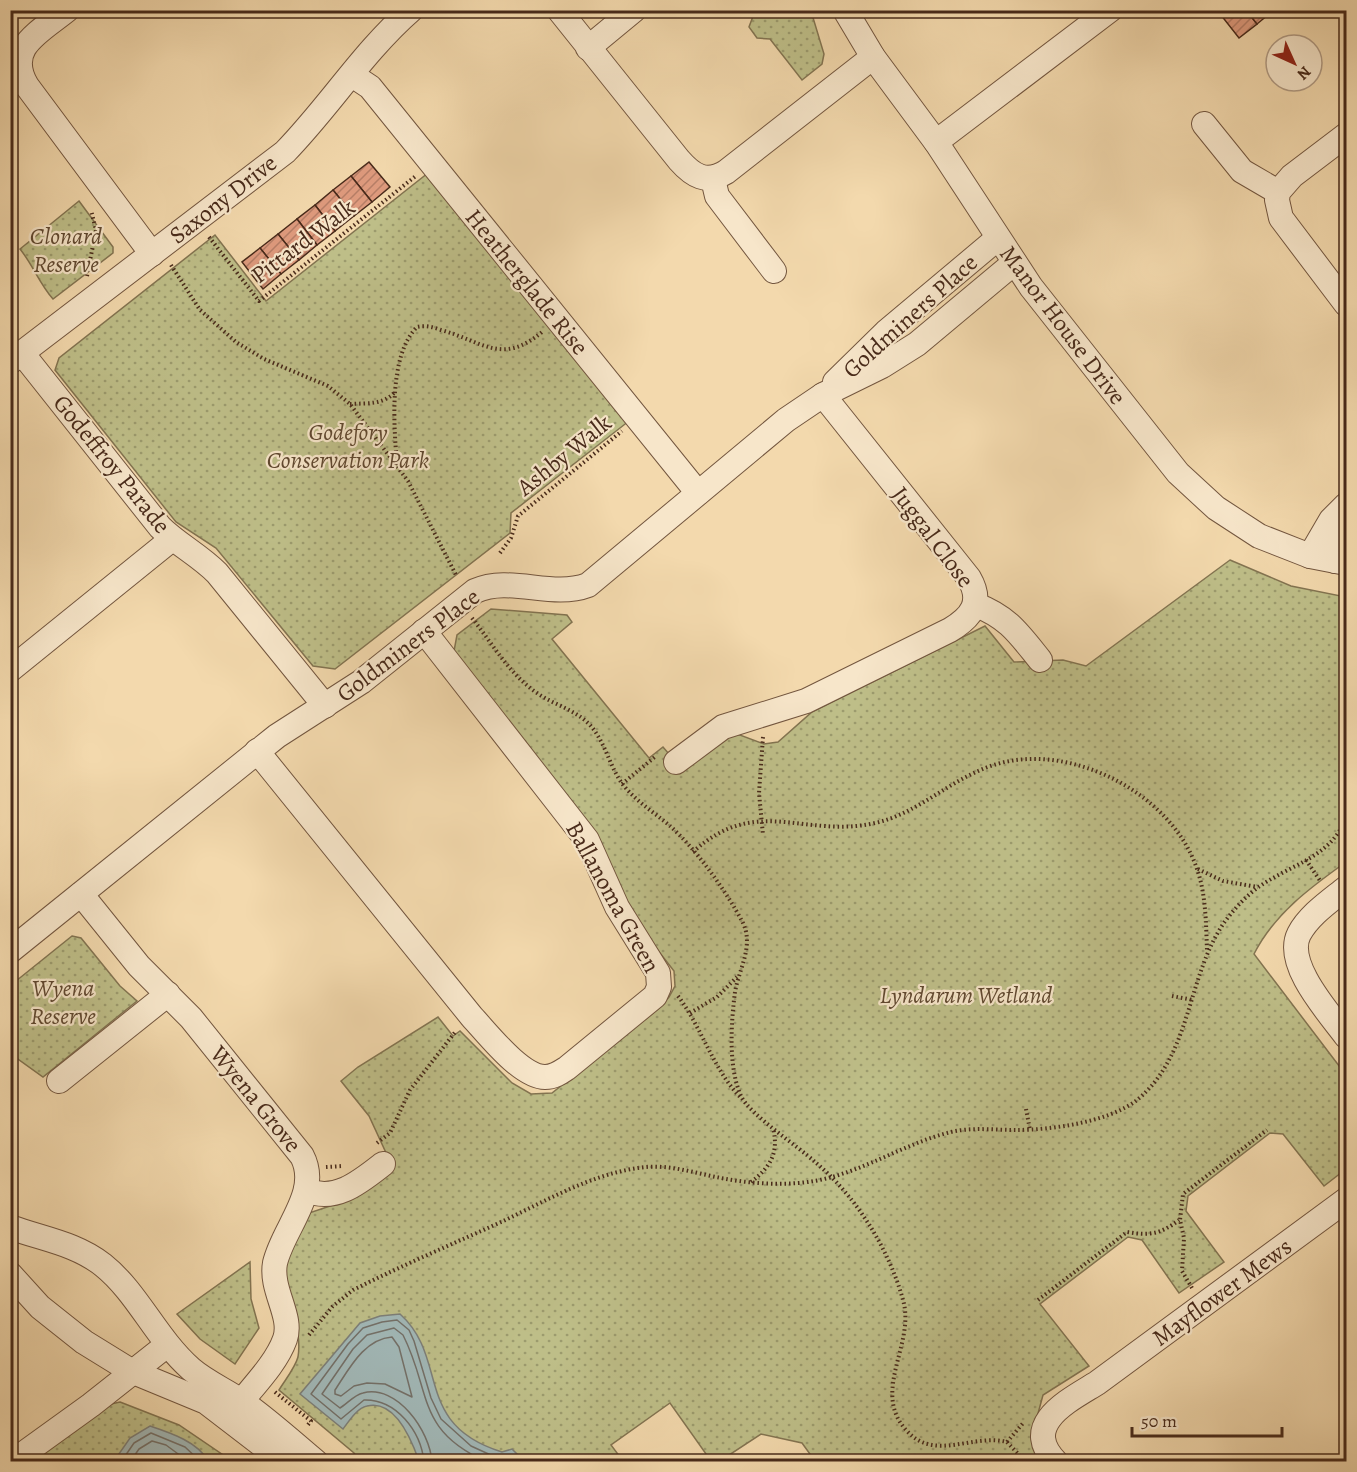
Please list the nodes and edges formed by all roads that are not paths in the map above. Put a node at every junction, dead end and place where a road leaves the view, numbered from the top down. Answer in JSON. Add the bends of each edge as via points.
{"nodes":[{"id":1,"x":67,"y":10,"type":"edge"},
{"id":2,"x":411,"y":10,"type":"edge"},
{"id":3,"x":559,"y":10,"type":"edge"},
{"id":4,"x":634,"y":10,"type":"edge"},
{"id":5,"x":845,"y":10,"type":"edge"},
{"id":6,"x":1110,"y":10,"type":"edge"},
{"id":7,"x":588,"y":48,"type":"junction"},
{"id":8,"x":873,"y":57,"type":"junction"},
{"id":9,"x":15,"y":72,"type":"edge"},
{"id":10,"x":352,"y":75,"type":"junction"},
{"id":11,"x":1204,"y":124,"type":"dead end"},
{"id":12,"x":1347,"y":135,"type":"edge"},
{"id":13,"x":936,"y":142,"type":"junction"},
{"id":14,"x":713,"y":179,"type":"junction"},
{"id":15,"x":1278,"y":192,"type":"junction"},
{"id":16,"x":998,"y":238,"type":"junction"},
{"id":17,"x":162,"y":259,"type":"junction"},
{"id":18,"x":1014,"y":263,"type":"junction"},
{"id":19,"x":774,"y":271,"type":"dead end"},
{"id":20,"x":1347,"y":304,"type":"edge"},
{"id":21,"x":16,"y":357,"type":"edge"},
{"id":22,"x":823,"y":395,"type":"junction"},
{"id":23,"x":698,"y":494,"type":"junction"},
{"id":24,"x":1347,"y":504,"type":"edge"},
{"id":25,"x":1347,"y":515,"type":"edge"},
{"id":26,"x":172,"y":539,"type":"junction"},
{"id":27,"x":1310,"y":556,"type":"junction"},
{"id":28,"x":1341,"y":562,"type":"edge"},
{"id":29,"x":976,"y":606,"type":"junction"},
{"id":30,"x":424,"y":631,"type":"junction"},
{"id":31,"x":1040,"y":660,"type":"dead end"},
{"id":32,"x":10,"y":669,"type":"edge"},
{"id":33,"x":324,"y":706,"type":"junction"},
{"id":34,"x":258,"y":752,"type":"junction"},
{"id":35,"x":667,"y":758,"type":"road end"},
{"id":36,"x":1347,"y":888,"type":"edge"},
{"id":37,"x":81,"y":894,"type":"junction"},
{"id":38,"x":10,"y":951,"type":"edge"},
{"id":39,"x":168,"y":994,"type":"junction"},
{"id":40,"x":1347,"y":1036,"type":"edge"},
{"id":41,"x":59,"y":1081,"type":"dead end"},
{"id":42,"x":378,"y":1156,"type":"road end"},
{"id":43,"x":308,"y":1180,"type":"junction"},
{"id":44,"x":1347,"y":1200,"type":"edge"},
{"id":45,"x":10,"y":1227,"type":"edge"},
{"id":46,"x":10,"y":1274,"type":"edge"},
{"id":47,"x":167,"y":1345,"type":"junction"},
{"id":48,"x":131,"y":1371,"type":"junction"},
{"id":49,"x":1097,"y":1383,"type":"junction"},
{"id":50,"x":235,"y":1409,"type":"junction"},
{"id":51,"x":289,"y":1452,"type":"edge"},
{"id":52,"x":12,"y":1461,"type":"edge"},
{"id":53,"x":316,"y":1461,"type":"edge"},
{"id":54,"x":1056,"y":1461,"type":"edge"},
{"id":55,"x":1070,"y":1461,"type":"edge"}],
"edges":[{"from":1,"to":9,"type":"street","via":[[23,48]]},
{"from":2,"to":10,"type":"street","name":"Saxony Drive"},
{"from":3,"to":7,"type":"street"},
{"from":4,"to":7,"type":"street"},
{"from":5,"to":8,"type":"street","name":"Manor House Drive"},
{"from":6,"to":13,"type":"street"},
{"from":7,"to":14,"type":"street","via":[[686,168],[698,177]]},
{"from":8,"to":13,"type":"street","name":"Manor House Drive"},
{"from":8,"to":14,"type":"street"},
{"from":9,"to":17,"type":"street"},
{"from":10,"to":17,"type":"street","name":"Saxony Drive","via":[[285,152]]},
{"from":10,"to":23,"type":"street","name":"Heatherglade Rise","via":[[370,87]]},
{"from":11,"to":15,"type":"street","via":[[1242,171]]},
{"from":12,"to":15,"type":"street","via":[[1292,176]]},
{"from":13,"to":16,"type":"street","name":"Manor House Drive"},
{"from":14,"to":19,"type":"street","via":[[717,196]]},
{"from":15,"to":20,"type":"street","via":[[1281,218]]},
{"from":16,"to":18,"type":"street","name":"Manor House Drive"},
{"from":16,"to":22,"type":"street","name":"Goldminers Place","via":[[886,332]]},
{"from":17,"to":21,"type":"street","name":"Saxony Drive"},
{"from":18,"to":22,"type":"street","name":"Goldminers Place","via":[[917,344]]},
{"from":18,"to":27,"type":"street","name":"Manor House Drive","via":[[1065,333],[1196,491],[1259,536]]},
{"from":21,"to":26,"type":"street","name":"Godeffroy Parade"},
{"from":22,"to":23,"type":"street","name":"Goldminers Place","via":[[786,420]]},
{"from":22,"to":29,"type":"street","name":"Juggal Close","via":[[969,578],[977,597]]},
{"from":23,"to":30,"type":"street","name":"Goldminers Place","via":[[588,585],[563,590],[498,584],[475,591]]},
{"from":24,"to":27,"type":"street","via":[[1331,520]]},
{"from":25,"to":28,"type":"street"},
{"from":26,"to":32,"type":"street"},
{"from":26,"to":33,"type":"street","name":"Godeffroy Parade","via":[[205,560],[217,573]]},
{"from":27,"to":28,"type":"street","name":"Manor House Drive"},
{"from":29,"to":31,"type":"street","via":[[1010,623]]},
{"from":29,"to":35,"type":"street","name":"Juggal Close","via":[[966,620],[950,630],[806,701],[723,727]]},
{"from":30,"to":33,"type":"street","name":"Goldminers Place"},
{"from":30,"to":34,"type":"street","name":"Ballanoma Green","via":[[587,840],[625,922],[658,973],[659,987],[644,1007],[567,1068],[553,1076],[536,1075],[523,1068],[472,1017]]},
{"from":33,"to":34,"type":"street","name":"Goldminers Place","via":[[287,728]]},
{"from":34,"to":37,"type":"street","name":"Goldminers Place"},
{"from":36,"to":40,"type":"street","via":[[1323,906],[1287,923],[1280,936],[1283,963],[1311,988]]},
{"from":37,"to":38,"type":"street","name":"Goldminers Place"},
{"from":37,"to":39,"type":"street","name":"Wyena Grove","via":[[139,966]]},
{"from":39,"to":41,"type":"street"},
{"from":39,"to":43,"type":"street","name":"Wyena Grove","via":[[302,1156]]},
{"from":42,"to":43,"type":"street","via":[[364,1179],[339,1192],[319,1195]]},
{"from":43,"to":50,"type":"street","via":[[275,1265],[274,1282],[287,1323],[286,1335],[277,1354]]},
{"from":44,"to":49,"type":"street","name":"Mayflower Mews"},
{"from":45,"to":47,"type":"street","via":[[67,1244],[101,1264],[131,1293]]},
{"from":46,"to":48,"type":"street","via":[[62,1326]]},
{"from":47,"to":48,"type":"street"},
{"from":47,"to":50,"type":"street"},
{"from":48,"to":50,"type":"street"},
{"from":48,"to":52,"type":"street"},
{"from":49,"to":54,"type":"street","name":"Mayflower Mews","via":[[1049,1416],[1044,1443]]},
{"from":49,"to":55,"type":"street","name":"Mayflower Mews","via":[[1065,1418],[1060,1433]]},
{"from":50,"to":51,"type":"street"},
{"from":51,"to":53,"type":"street"}]}
